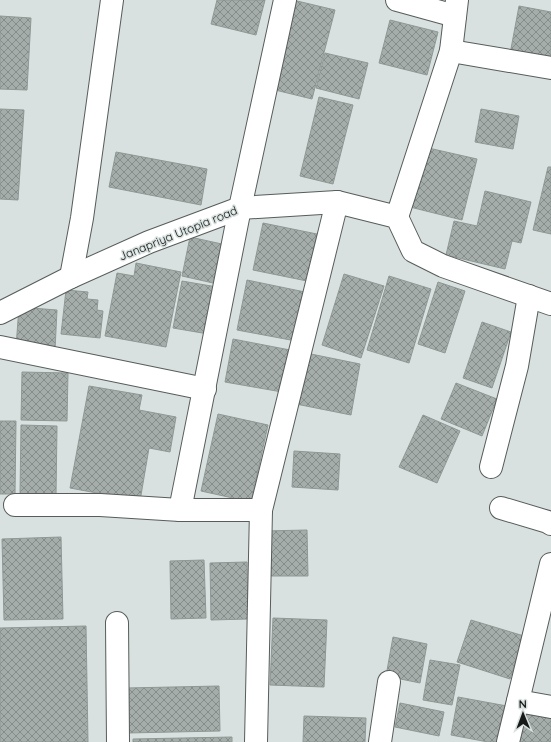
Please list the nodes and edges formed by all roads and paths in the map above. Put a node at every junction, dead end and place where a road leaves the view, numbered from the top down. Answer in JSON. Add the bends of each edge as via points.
{"nodes":[{"id":1,"x":112,"y":0,"type":"edge"},
{"id":2,"x":285,"y":0,"type":"edge"},
{"id":3,"x":397,"y":0,"type":"edge"},
{"id":4,"x":456,"y":8,"type":"edge"},
{"id":5,"x":451,"y":51,"type":"junction"},
{"id":6,"x":551,"y":68,"type":"edge"},
{"id":7,"x":336,"y":202,"type":"junction"},
{"id":8,"x":240,"y":208,"type":"junction"},
{"id":9,"x":397,"y":217,"type":"junction"},
{"id":10,"x":71,"y":277,"type":"junction"},
{"id":11,"x":529,"y":296,"type":"junction"},
{"id":12,"x":551,"y":304,"type":"edge"},
{"id":13,"x":0,"y":313,"type":"edge"},
{"id":14,"x":0,"y":346,"type":"edge"},
{"id":15,"x":205,"y":389,"type":"junction"},
{"id":16,"x":491,"y":467,"type":"dead end"},
{"id":17,"x":15,"y":505,"type":"dead end"},
{"id":18,"x":501,"y":508,"type":"dead end"},
{"id":19,"x":180,"y":510,"type":"junction"},
{"id":20,"x":260,"y":510,"type":"junction"},
{"id":21,"x":551,"y":524,"type":"edge"},
{"id":22,"x":551,"y":564,"type":"edge"},
{"id":23,"x":117,"y":623,"type":"dead end"},
{"id":24,"x":389,"y":682,"type":"dead end"},
{"id":25,"x":518,"y":701,"type":"junction"},
{"id":26,"x":551,"y":707,"type":"edge"},
{"id":27,"x":118,"y":742,"type":"edge"},
{"id":28,"x":256,"y":742,"type":"edge"},
{"id":29,"x":380,"y":742,"type":"edge"},
{"id":30,"x":508,"y":742,"type":"edge"}],
"edges":[{"from":1,"to":10,"type":"street","via":[[82,218]]},
{"from":2,"to":8,"type":"street"},
{"from":3,"to":4,"type":"street"},
{"from":4,"to":5,"type":"street"},
{"from":5,"to":6,"type":"street"},
{"from":5,"to":9,"type":"street"},
{"from":7,"to":8,"type":"street","name":"Janapriya Utopia road"},
{"from":7,"to":9,"type":"street","name":"Janapriya Utopia road"},
{"from":7,"to":20,"type":"street"},
{"from":8,"to":10,"type":"street","name":"Janapriya Utopia road","via":[[149,242]]},
{"from":8,"to":15,"type":"street"},
{"from":9,"to":11,"type":"street","via":[[413,251],[443,266]]},
{"from":10,"to":13,"type":"street","name":"Janapriya Utopia road"},
{"from":11,"to":12,"type":"street"},
{"from":11,"to":16,"type":"street","via":[[517,366]]},
{"from":14,"to":15,"type":"street"},
{"from":15,"to":19,"type":"street"},
{"from":17,"to":19,"type":"street","via":[[100,505]]},
{"from":18,"to":21,"type":"street"},
{"from":19,"to":20,"type":"street"},
{"from":20,"to":28,"type":"street"},
{"from":22,"to":25,"type":"street"},
{"from":23,"to":27,"type":"street"},
{"from":24,"to":29,"type":"street"},
{"from":25,"to":26,"type":"street"},
{"from":25,"to":30,"type":"street"}]}
